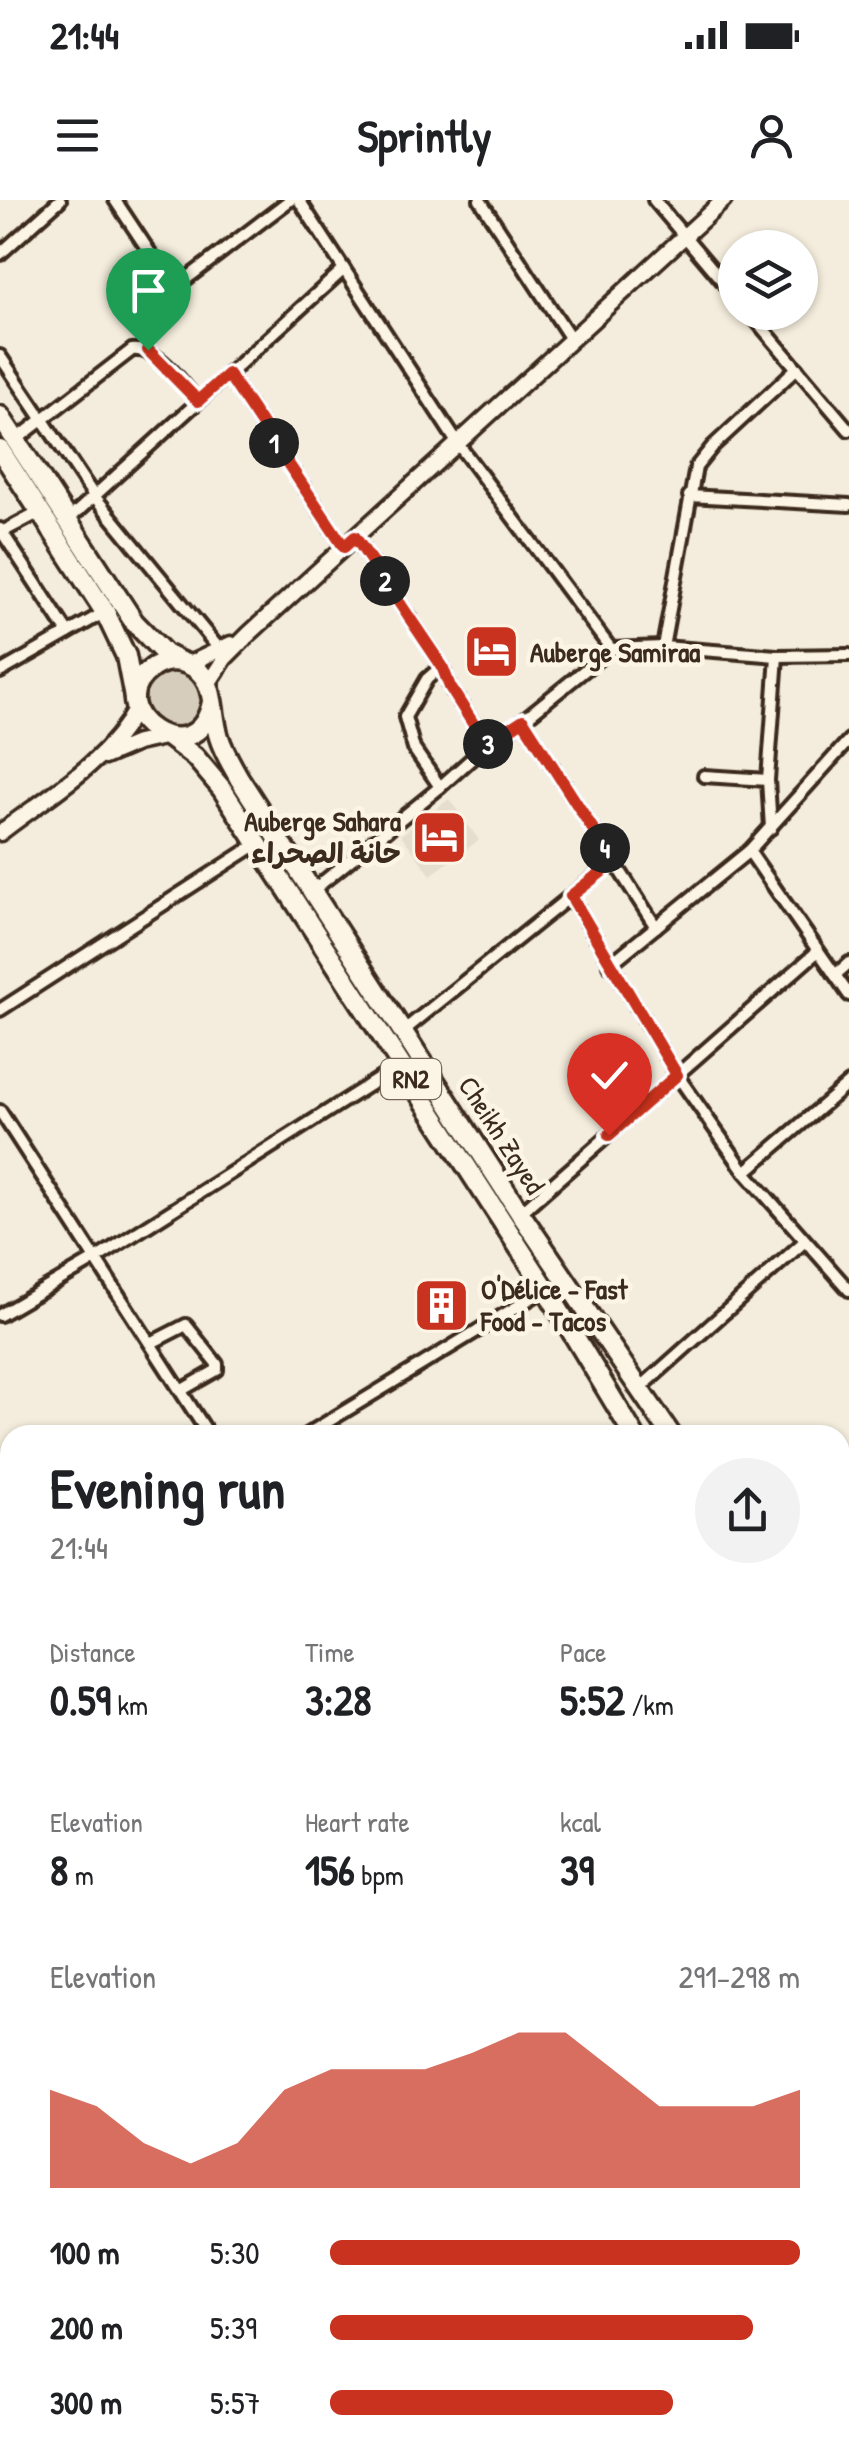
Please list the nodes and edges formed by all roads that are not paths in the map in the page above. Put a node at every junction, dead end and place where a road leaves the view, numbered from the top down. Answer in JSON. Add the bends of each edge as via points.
{"nodes":[{"id":1,"x":60,"y":200,"type":"edge"},
{"id":2,"x":115,"y":200,"type":"edge"},
{"id":3,"x":290,"y":200,"type":"edge"},
{"id":4,"x":300,"y":200,"type":"edge"},
{"id":5,"x":480,"y":200,"type":"edge"},
{"id":6,"x":654,"y":200,"type":"edge"},
{"id":7,"x":724,"y":200,"type":"edge"},
{"id":8,"x":684,"y":236,"type":"junction"},
{"id":9,"x":0,"y":254,"type":"edge"},
{"id":10,"x":344,"y":269,"type":"junction"},
{"id":11,"x":718,"y":276,"type":"edge"},
{"id":12,"x":765,"y":330,"type":"edge"},
{"id":13,"x":572,"y":339,"type":"junction"},
{"id":14,"x":0,"y":356,"type":"edge"},
{"id":15,"x":797,"y":368,"type":"junction"},
{"id":16,"x":228,"y":374,"type":"junction"},
{"id":17,"x":198,"y":401,"type":"junction"},
{"id":18,"x":0,"y":416,"type":"edge"},
{"id":19,"x":42,"y":420,"type":"junction"},
{"id":20,"x":849,"y":430,"type":"edge"},
{"id":21,"x":458,"y":444,"type":"junction"},
{"id":22,"x":8,"y":445,"type":"edge"},
{"id":23,"x":94,"y":496,"type":"junction"},
{"id":24,"x":689,"y":496,"type":"junction"},
{"id":25,"x":849,"y":505,"type":"edge"},
{"id":26,"x":40,"y":512,"type":"junction"},
{"id":27,"x":68,"y":520,"type":"junction"},
{"id":28,"x":1,"y":532,"type":"edge"},
{"id":29,"x":350,"y":542,"type":"junction"},
{"id":30,"x":105,"y":612,"type":"junction"},
{"id":31,"x":68,"y":633,"type":"junction"},
{"id":32,"x":249,"y":634,"type":"junction"},
{"id":33,"x":663,"y":647,"type":"junction"},
{"id":34,"x":220,"y":650,"type":"junction"},
{"id":35,"x":611,"y":650,"type":"junction"},
{"id":36,"x":849,"y":655,"type":"edge"},
{"id":37,"x":777,"y":656,"type":"junction"},
{"id":38,"x":184,"y":663,"type":"junction"},
{"id":39,"x":442,"y":666,"type":"junction"},
{"id":40,"x":0,"y":672,"type":"edge"},
{"id":41,"x":210,"y":693,"type":"junction"},
{"id":42,"x":135,"y":706,"type":"junction"},
{"id":43,"x":523,"y":720,"type":"junction"},
{"id":44,"x":167,"y":737,"type":"junction"},
{"id":45,"x":849,"y":740,"type":"edge"},
{"id":46,"x":486,"y":744,"type":"junction"},
{"id":47,"x":94,"y":761,"type":"junction"},
{"id":48,"x":704,"y":776,"type":"dead end"},
{"id":49,"x":768,"y":780,"type":"junction"},
{"id":50,"x":440,"y":788,"type":"junction"},
{"id":51,"x":771,"y":828,"type":"junction"},
{"id":52,"x":0,"y":833,"type":"edge"},
{"id":53,"x":258,"y":844,"type":"junction"},
{"id":54,"x":748,"y":851,"type":"junction"},
{"id":55,"x":614,"y":862,"type":"junction"},
{"id":56,"x":312,"y":891,"type":"junction"},
{"id":57,"x":571,"y":896,"type":"junction"},
{"id":58,"x":656,"y":927,"type":"junction"},
{"id":59,"x":818,"y":951,"type":"junction"},
{"id":60,"x":849,"y":963,"type":"edge"},
{"id":61,"x":609,"y":964,"type":"junction"},
{"id":62,"x":835,"y":975,"type":"junction"},
{"id":63,"x":849,"y":996,"type":"edge"},
{"id":64,"x":0,"y":1010,"type":"edge"},
{"id":65,"x":402,"y":1032,"type":"junction"},
{"id":66,"x":402,"y":1064,"type":"junction"},
{"id":67,"x":677,"y":1075,"type":"junction"},
{"id":68,"x":849,"y":1083,"type":"edge"},
{"id":69,"x":0,"y":1110,"type":"edge"},
{"id":70,"x":746,"y":1172,"type":"junction"},
{"id":71,"x":520,"y":1213,"type":"junction"},
{"id":72,"x":805,"y":1240,"type":"junction"},
{"id":73,"x":94,"y":1260,"type":"junction"},
{"id":74,"x":546,"y":1289,"type":"junction"},
{"id":75,"x":849,"y":1290,"type":"edge"},
{"id":76,"x":0,"y":1315,"type":"edge"},
{"id":77,"x":151,"y":1344,"type":"junction"},
{"id":78,"x":182,"y":1390,"type":"junction"},
{"id":79,"x":638,"y":1390,"type":"junction"},
{"id":80,"x":204,"y":1425,"type":"edge"},
{"id":81,"x":322,"y":1425,"type":"edge"},
{"id":82,"x":628,"y":1425,"type":"edge"},
{"id":83,"x":664,"y":1425,"type":"edge"}],
"edges":[{"from":1,"to":9,"type":"street"},
{"from":2,"to":3,"type":"street","via":[[178,286]]},
{"from":4,"to":10,"type":"street"},
{"from":5,"to":13,"type":"street"},
{"from":6,"to":8,"type":"street"},
{"from":7,"to":8,"type":"main road"},
{"from":8,"to":11,"type":"street"},
{"from":8,"to":13,"type":"main road"},
{"from":10,"to":16,"type":"street"},
{"from":10,"to":21,"type":"street"},
{"from":12,"to":15,"type":"street"},
{"from":13,"to":21,"type":"main road"},
{"from":14,"to":19,"type":"street"},
{"from":15,"to":20,"type":"street"},
{"from":15,"to":24,"type":"street","via":[[713,446],[696,467]]},
{"from":16,"to":17,"type":"street"},
{"from":16,"to":29,"type":"street"},
{"from":17,"to":19,"type":"street","via":[[155,355],[140,349]]},
{"from":17,"to":23,"type":"street"},
{"from":18,"to":22,"type":"highway"},
{"from":19,"to":22,"type":"street"},
{"from":19,"to":23,"type":"street"},
{"from":21,"to":29,"type":"main road"},
{"from":21,"to":35,"type":"street"},
{"from":22,"to":26,"type":"highway"},
{"from":22,"to":27,"type":"highway"},
{"from":23,"to":27,"type":"street"},
{"from":23,"to":34,"type":"street"},
{"from":24,"to":25,"type":"street"},
{"from":24,"to":33,"type":"street"},
{"from":26,"to":28,"type":"street"},
{"from":26,"to":30,"type":"highway"},
{"from":27,"to":38,"type":"highway","via":[[134,622],[165,654]]},
{"from":28,"to":31,"type":"street"},
{"from":29,"to":32,"type":"main road"},
{"from":29,"to":39,"type":"street"},
{"from":30,"to":31,"type":"street"},
{"from":30,"to":42,"type":"highway","via":[[126,656]]},
{"from":31,"to":40,"type":"street"},
{"from":32,"to":34,"type":"main road"},
{"from":32,"to":41,"type":"main road","via":[[224,658]]},
{"from":33,"to":35,"type":"street"},
{"from":33,"to":37,"type":"street"},
{"from":34,"to":38,"type":"main road"},
{"from":35,"to":43,"type":"street"},
{"from":36,"to":37,"type":"street"},
{"from":37,"to":49,"type":"street"},
{"from":38,"to":41,"type":"highway"},
{"from":38,"to":42,"type":"highway","via":[[147,672]]},
{"from":39,"to":46,"type":"street"},
{"from":39,"to":50,"type":"street","via":[[405,717],[414,748]]},
{"from":41,"to":44,"type":"highway","via":[[210,712],[198,729]]},
{"from":41,"to":56,"type":"highway","name":"Cheikh Zayed","number":"RN2","via":[[218,736],[238,778]]},
{"from":42,"to":44,"type":"highway","via":[[149,730]]},
{"from":42,"to":47,"type":"main road","via":[[128,724]]},
{"from":43,"to":46,"type":"street"},
{"from":43,"to":55,"type":"street"},
{"from":44,"to":47,"type":"main road"},
{"from":44,"to":53,"type":"highway","name":"Cheikh Zayed","number":"RN2","via":[[208,772]]},
{"from":45,"to":51,"type":"street"},
{"from":46,"to":50,"type":"street"},
{"from":47,"to":52,"type":"main road"},
{"from":48,"to":49,"type":"street"},
{"from":49,"to":51,"type":"street"},
{"from":50,"to":56,"type":"street"},
{"from":51,"to":54,"type":"street"},
{"from":53,"to":64,"type":"street"},
{"from":53,"to":66,"type":"highway","name":"Cheikh Zayed","number":"RN2"},
{"from":54,"to":58,"type":"street"},
{"from":54,"to":59,"type":"street"},
{"from":55,"to":57,"type":"street"},
{"from":55,"to":58,"type":"street"},
{"from":56,"to":65,"type":"highway","name":"Cheikh Zayed","number":"RN2"},
{"from":57,"to":61,"type":"street"},
{"from":57,"to":65,"type":"street"},
{"from":58,"to":61,"type":"street"},
{"from":59,"to":62,"type":"street"},
{"from":59,"to":67,"type":"street"},
{"from":60,"to":62,"type":"street"},
{"from":61,"to":67,"type":"street"},
{"from":62,"to":63,"type":"street"},
{"from":65,"to":71,"type":"highway","name":"Cheikh Zayed","number":"RN2"},
{"from":66,"to":73,"type":"street"},
{"from":66,"to":74,"type":"highway","name":"Cheikh Zayed","number":"RN2"},
{"from":67,"to":70,"type":"street"},
{"from":67,"to":71,"type":"street"},
{"from":68,"to":70,"type":"street"},
{"from":69,"to":73,"type":"street"},
{"from":70,"to":72,"type":"street"},
{"from":71,"to":79,"type":"highway","name":"Cheikh Zayed","number":"RN2"},
{"from":72,"to":75,"type":"street"},
{"from":72,"to":79,"type":"street"},
{"from":73,"to":76,"type":"street"},
{"from":73,"to":77,"type":"street"},
{"from":74,"to":81,"type":"street"},
{"from":74,"to":82,"type":"highway","name":"Cheikh Zayed","number":"RN2"},
{"from":77,"to":78,"type":"street"},
{"from":77,"to":78,"type":"street","via":[[186,1325],[217,1364]]},
{"from":78,"to":80,"type":"street"},
{"from":79,"to":83,"type":"highway","name":"Cheikh Zayed","number":"RN2"}]}
